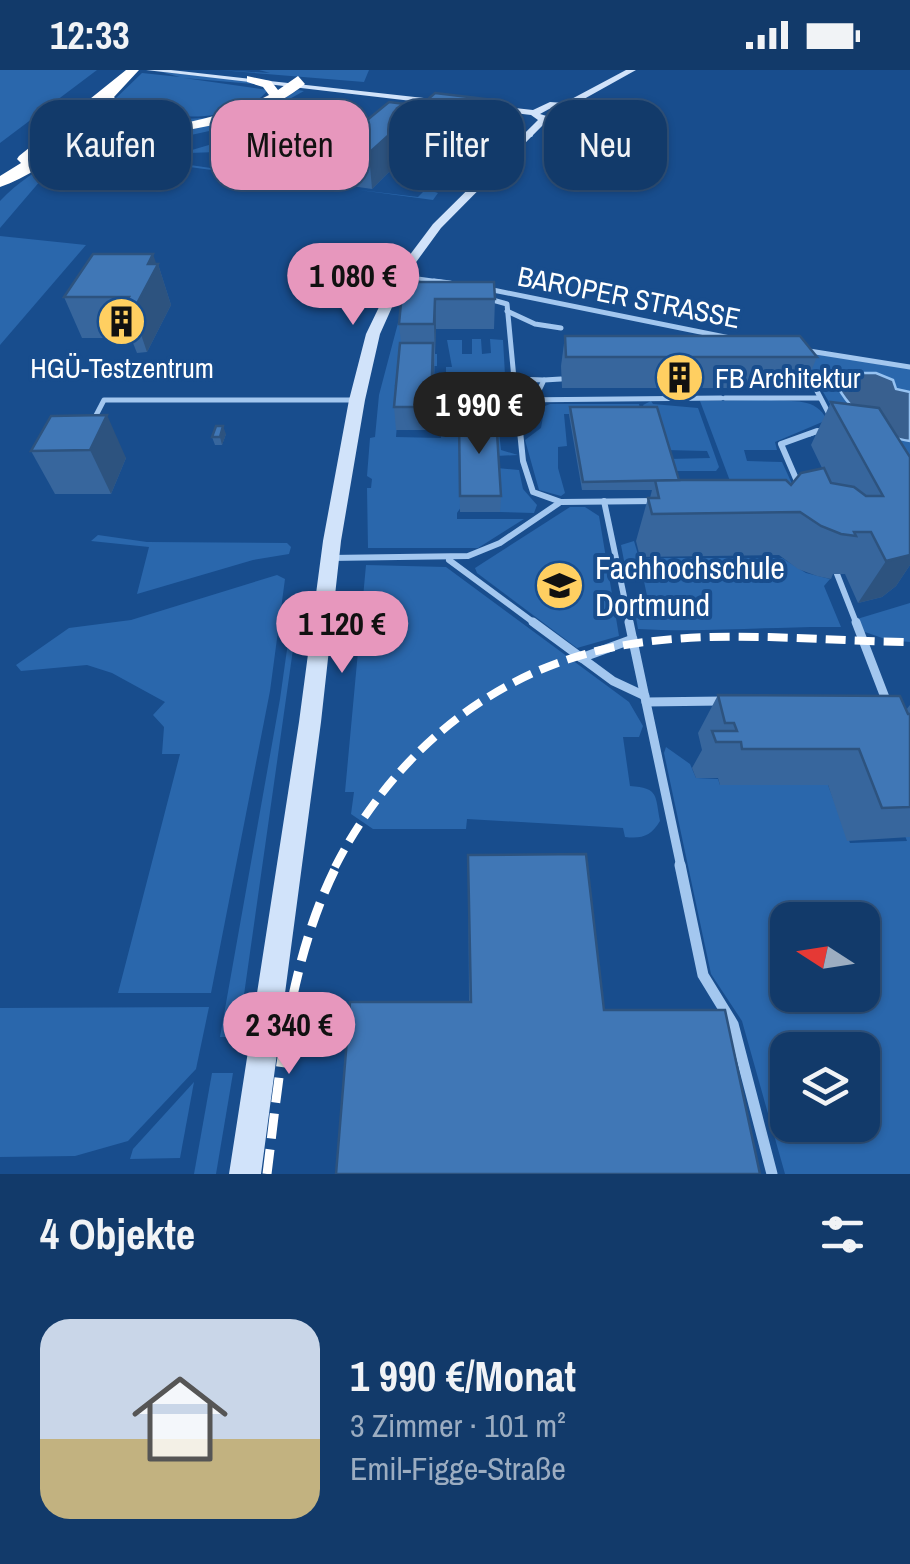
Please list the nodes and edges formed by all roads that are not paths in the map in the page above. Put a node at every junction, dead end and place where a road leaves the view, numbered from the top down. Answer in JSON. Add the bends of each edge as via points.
{"nodes":[{"id":1,"x":134,"y":70,"type":"edge"},
{"id":2,"x":150,"y":70,"type":"edge"},
{"id":3,"x":195,"y":70,"type":"edge"},
{"id":4,"x":632,"y":70,"type":"edge"},
{"id":5,"x":163,"y":71,"type":"edge"},
{"id":6,"x":114,"y":77,"type":"edge"},
{"id":7,"x":251,"y":80,"type":"junction"},
{"id":8,"x":295,"y":82,"type":"junction"},
{"id":9,"x":601,"y":88,"type":"junction"},
{"id":10,"x":274,"y":92,"type":"junction"},
{"id":11,"x":72,"y":100,"type":"edge"},
{"id":12,"x":577,"y":100,"type":"edge"},
{"id":13,"x":587,"y":100,"type":"edge"},
{"id":14,"x":544,"y":112,"type":"edge"},
{"id":15,"x":538,"y":114,"type":"junction"},
{"id":16,"x":544,"y":117,"type":"edge"},
{"id":17,"x":30,"y":134,"type":"edge"},
{"id":18,"x":524,"y":134,"type":"edge"},
{"id":19,"x":531,"y":135,"type":"junction"},
{"id":20,"x":524,"y":142,"type":"edge"},
{"id":21,"x":10,"y":149,"type":"dead end"},
{"id":22,"x":0,"y":182,"type":"edge"},
{"id":23,"x":473,"y":190,"type":"edge"},
{"id":24,"x":400,"y":276,"type":"junction"},
{"id":25,"x":463,"y":285,"type":"edge"},
{"id":26,"x":479,"y":288,"type":"edge"},
{"id":27,"x":476,"y":299,"type":"edge"},
{"id":28,"x":508,"y":310,"type":"junction"},
{"id":29,"x":561,"y":328,"type":"dead end"},
{"id":30,"x":743,"y":340,"type":"edge"},
{"id":31,"x":794,"y":349,"type":"edge"},
{"id":32,"x":799,"y":363,"type":"edge"},
{"id":33,"x":910,"y":367,"type":"edge"},
{"id":34,"x":514,"y":379,"type":"junction"},
{"id":35,"x":561,"y":379,"type":"dead end"},
{"id":36,"x":544,"y":380,"type":"junction"},
{"id":37,"x":820,"y":398,"type":"junction"},
{"id":38,"x":536,"y":399,"type":"junction"},
{"id":39,"x":356,"y":400,"type":"junction"},
{"id":40,"x":516,"y":400,"type":"junction"},
{"id":41,"x":86,"y":433,"type":"edge"},
{"id":42,"x":806,"y":500,"type":"edge"},
{"id":43,"x":674,"y":501,"type":"edge"},
{"id":44,"x":560,"y":502,"type":"junction"},
{"id":45,"x":604,"y":502,"type":"junction"},
{"id":46,"x":330,"y":558,"type":"junction"},
{"id":47,"x":449,"y":560,"type":"junction"},
{"id":48,"x":837,"y":574,"type":"dead end"},
{"id":49,"x":634,"y":639,"type":"junction"},
{"id":50,"x":582,"y":658,"type":"junction"},
{"id":51,"x":646,"y":699,"type":"junction"},
{"id":52,"x":869,"y":700,"type":"edge"},
{"id":53,"x":739,"y":701,"type":"edge"},
{"id":54,"x":244,"y":1174,"type":"edge"},
{"id":55,"x":772,"y":1174,"type":"edge"}],
"edges":[{"from":1,"to":6,"type":"highway"},
{"from":2,"to":5,"type":"street"},
{"from":3,"to":8,"type":"street"},
{"from":4,"to":9,"type":"street"},
{"from":5,"to":7,"type":"street"},
{"from":6,"to":10,"type":"highway","via":[[108,94],[114,108],[160,120],[225,113]]},
{"from":6,"to":11,"type":"highway"},
{"from":6,"to":22,"type":"highway"},
{"from":7,"to":8,"type":"street"},
{"from":7,"to":10,"type":"highway"},
{"from":8,"to":10,"type":"highway"},
{"from":8,"to":15,"type":"street"},
{"from":8,"to":22,"type":"highway","via":[[278,98],[235,117],[88,144]]},
{"from":9,"to":12,"type":"street"},
{"from":9,"to":13,"type":"street"},
{"from":14,"to":15,"type":"street"},
{"from":15,"to":16,"type":"street"},
{"from":15,"to":19,"type":"street"},
{"from":17,"to":21,"type":"highway"},
{"from":18,"to":19,"type":"lane"},
{"from":19,"to":20,"type":"street"},
{"from":23,"to":24,"type":"street"},
{"from":24,"to":25,"type":"lane"},
{"from":24,"to":39,"type":"street"},
{"from":26,"to":30,"type":"lane","name":"BAROPER STRASSE"},
{"from":27,"to":28,"type":"lane","via":[[504,301]]},
{"from":28,"to":29,"type":"lane"},
{"from":28,"to":34,"type":"lane"},
{"from":31,"to":33,"type":"lane"},
{"from":32,"to":37,"type":"lane"},
{"from":34,"to":36,"type":"lane"},
{"from":34,"to":40,"type":"lane"},
{"from":35,"to":36,"type":"lane"},
{"from":36,"to":38,"type":"lane"},
{"from":37,"to":38,"type":"lane"},
{"from":37,"to":42,"type":"lane","via":[[832,425],[781,444]]},
{"from":38,"to":40,"type":"lane"},
{"from":39,"to":41,"type":"lane","via":[[104,400]]},
{"from":39,"to":46,"type":"street"},
{"from":40,"to":44,"type":"lane","via":[[533,492]]},
{"from":43,"to":45,"type":"lane"},
{"from":44,"to":45,"type":"lane"},
{"from":44,"to":47,"type":"lane","via":[[478,555]]},
{"from":45,"to":49,"type":"lane"},
{"from":46,"to":47,"type":"lane"},
{"from":46,"to":54,"type":"street"},
{"from":47,"to":50,"type":"lane"},
{"from":48,"to":52,"type":"lane","via":[[887,700]]},
{"from":49,"to":50,"type":"lane"},
{"from":49,"to":51,"type":"lane"},
{"from":50,"to":51,"type":"lane"},
{"from":51,"to":53,"type":"lane"},
{"from":51,"to":55,"type":"lane","via":[[703,975],[733,1024]]}]}
